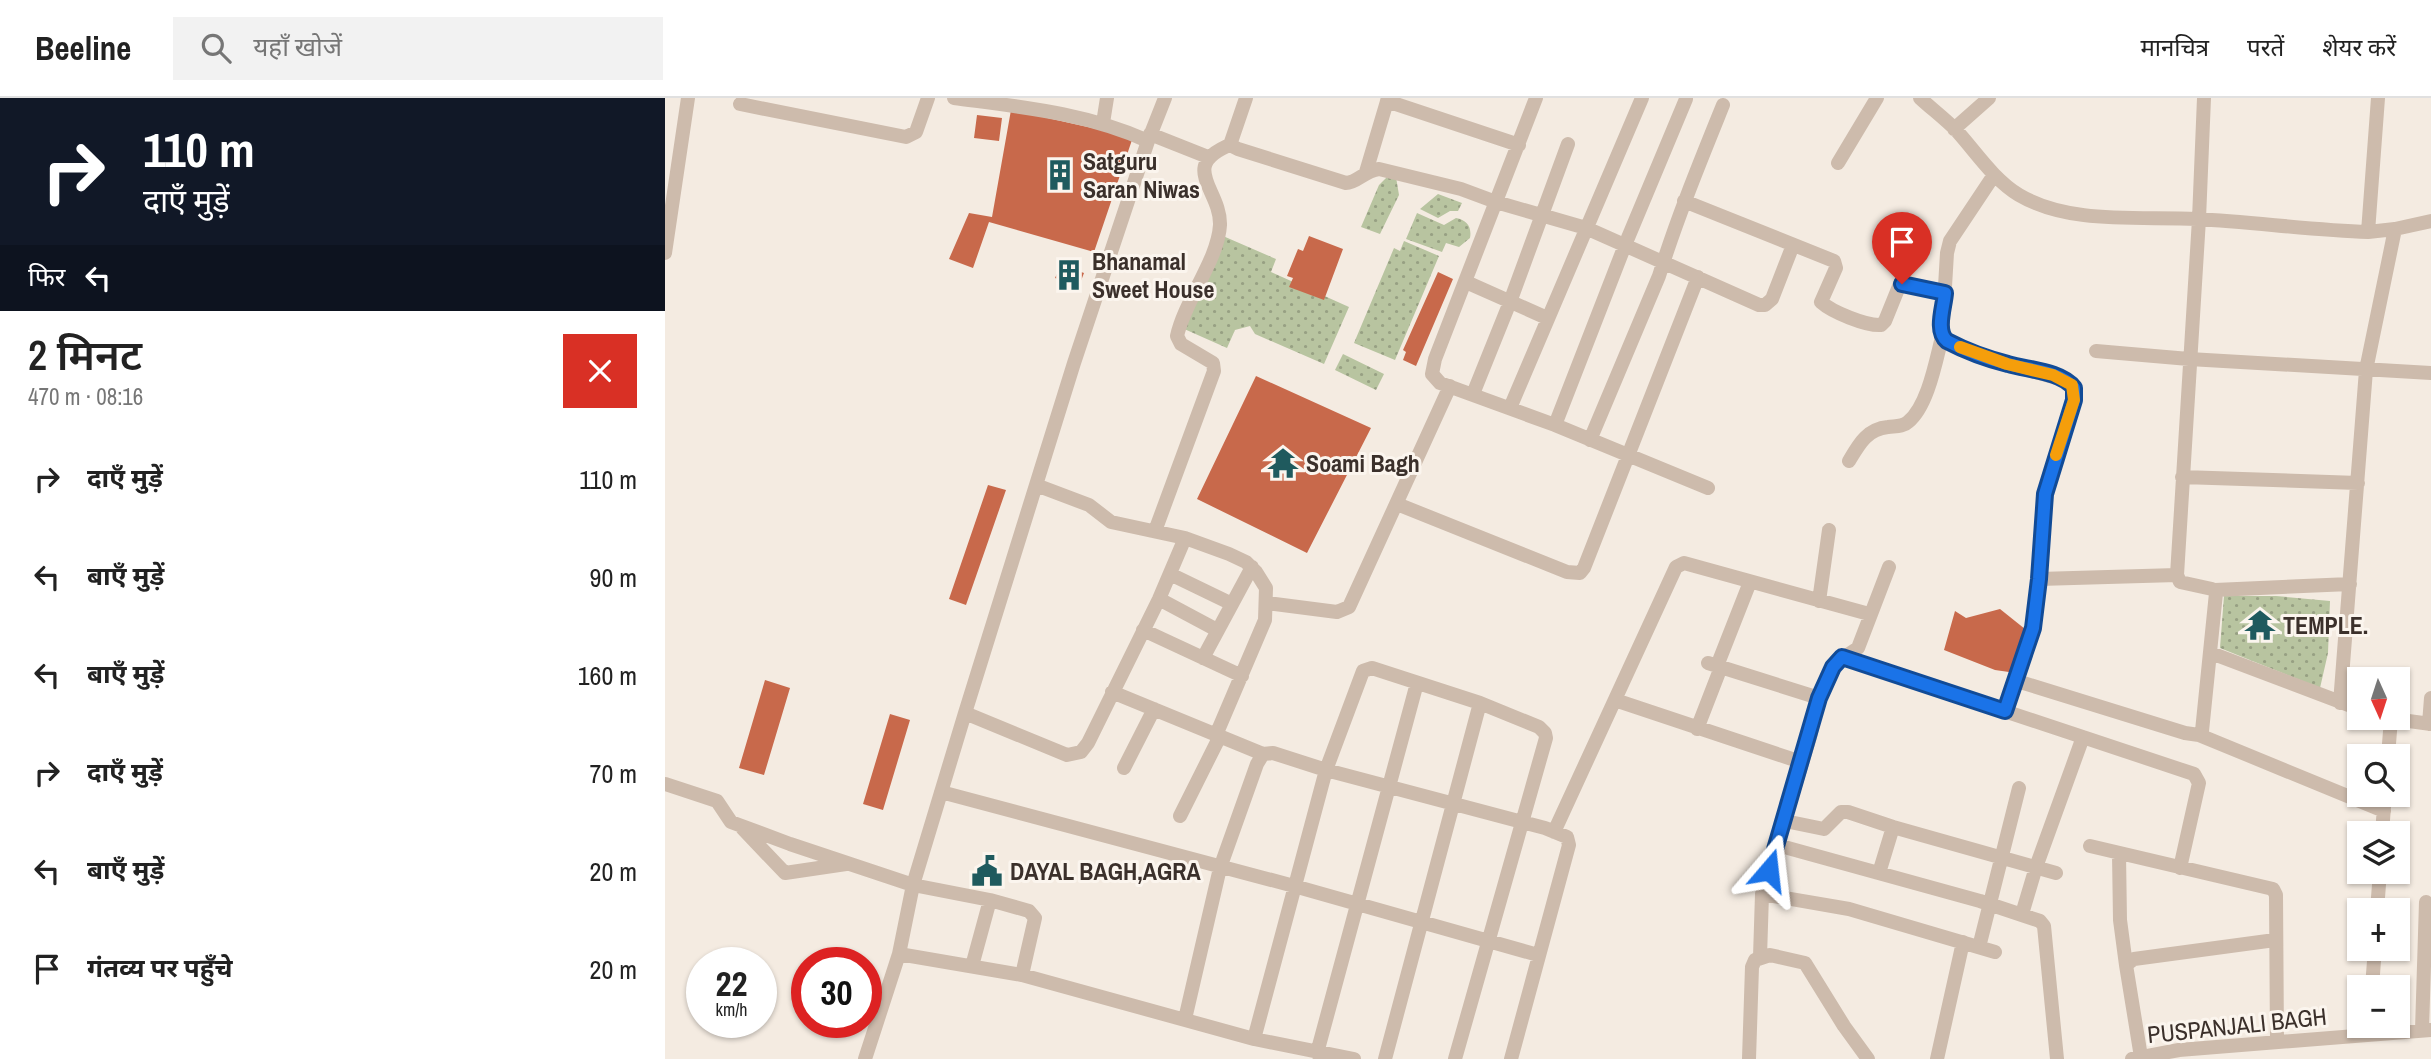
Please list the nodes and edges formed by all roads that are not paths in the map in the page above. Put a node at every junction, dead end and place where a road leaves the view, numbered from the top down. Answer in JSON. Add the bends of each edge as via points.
{"nodes":[{"id":1,"x":688,"y":98,"type":"edge"},
{"id":2,"x":928,"y":98,"type":"edge"},
{"id":3,"x":954,"y":98,"type":"edge"},
{"id":4,"x":1107,"y":98,"type":"edge"},
{"id":5,"x":1165,"y":98,"type":"edge"},
{"id":6,"x":1246,"y":98,"type":"edge"},
{"id":7,"x":1536,"y":98,"type":"edge"},
{"id":8,"x":1642,"y":98,"type":"edge"},
{"id":9,"x":1877,"y":98,"type":"edge"},
{"id":10,"x":1920,"y":98,"type":"edge"},
{"id":11,"x":1989,"y":98,"type":"edge"},
{"id":12,"x":2204,"y":98,"type":"edge"},
{"id":13,"x":2378,"y":98,"type":"edge"},
{"id":14,"x":1686,"y":99,"type":"edge"},
{"id":15,"x":1387,"y":100,"type":"edge"},
{"id":16,"x":740,"y":104,"type":"dead end"},
{"id":17,"x":1723,"y":105,"type":"dead end"},
{"id":18,"x":1103,"y":122,"type":"junction"},
{"id":19,"x":1954,"y":129,"type":"junction"},
{"id":20,"x":1149,"y":138,"type":"junction"},
{"id":21,"x":1231,"y":144,"type":"junction"},
{"id":22,"x":1568,"y":144,"type":"dead end"},
{"id":23,"x":1519,"y":145,"type":"junction"},
{"id":24,"x":1208,"y":157,"type":"junction"},
{"id":25,"x":1838,"y":163,"type":"dead end"},
{"id":26,"x":1366,"y":172,"type":"junction"},
{"id":27,"x":1994,"y":175,"type":"junction"},
{"id":28,"x":1684,"y":201,"type":"junction"},
{"id":29,"x":1496,"y":202,"type":"junction"},
{"id":30,"x":1542,"y":216,"type":"junction"},
{"id":31,"x":2199,"y":219,"type":"junction"},
{"id":32,"x":2431,"y":221,"type":"edge"},
{"id":33,"x":1586,"y":228,"type":"junction"},
{"id":34,"x":2395,"y":229,"type":"junction"},
{"id":35,"x":2368,"y":232,"type":"junction"},
{"id":36,"x":1625,"y":245,"type":"junction"},
{"id":37,"x":1793,"y":245,"type":"junction"},
{"id":38,"x":665,"y":253,"type":"edge"},
{"id":39,"x":1662,"y":261,"type":"junction"},
{"id":40,"x":1698,"y":277,"type":"junction"},
{"id":41,"x":1466,"y":282,"type":"junction"},
{"id":42,"x":1945,"y":293,"type":"junction"},
{"id":43,"x":1510,"y":302,"type":"junction"},
{"id":44,"x":1548,"y":318,"type":"junction"},
{"id":45,"x":1942,"y":337,"type":"junction"},
{"id":46,"x":2096,"y":351,"type":"dead end"},
{"id":47,"x":2189,"y":359,"type":"junction"},
{"id":48,"x":2366,"y":370,"type":"junction"},
{"id":49,"x":2431,"y":373,"type":"edge"},
{"id":50,"x":1450,"y":386,"type":"junction"},
{"id":51,"x":1473,"y":394,"type":"junction"},
{"id":52,"x":1510,"y":408,"type":"junction"},
{"id":53,"x":1555,"y":425,"type":"junction"},
{"id":54,"x":1590,"y":440,"type":"junction"},
{"id":55,"x":1628,"y":456,"type":"junction"},
{"id":56,"x":1849,"y":461,"type":"dead end"},
{"id":57,"x":2182,"y":477,"type":"junction"},
{"id":58,"x":2358,"y":483,"type":"junction"},
{"id":59,"x":1036,"y":485,"type":"junction"},
{"id":60,"x":1708,"y":488,"type":"dead end"},
{"id":61,"x":1397,"y":504,"type":"junction"},
{"id":62,"x":1829,"y":530,"type":"dead end"},
{"id":63,"x":1156,"y":531,"type":"junction"},
{"id":64,"x":1185,"y":538,"type":"junction"},
{"id":65,"x":1252,"y":567,"type":"junction"},
{"id":66,"x":1889,"y":567,"type":"dead end"},
{"id":67,"x":1170,"y":574,"type":"junction"},
{"id":68,"x":2177,"y":575,"type":"junction"},
{"id":69,"x":2039,"y":579,"type":"junction"},
{"id":70,"x":1751,"y":582,"type":"junction"},
{"id":71,"x":2350,"y":584,"type":"junction"},
{"id":72,"x":2215,"y":590,"type":"junction"},
{"id":73,"x":1159,"y":599,"type":"junction"},
{"id":74,"x":1819,"y":601,"type":"junction"},
{"id":75,"x":1230,"y":603,"type":"junction"},
{"id":76,"x":1267,"y":603,"type":"junction"},
{"id":77,"x":1869,"y":614,"type":"junction"},
{"id":78,"x":1217,"y":629,"type":"junction"},
{"id":79,"x":1143,"y":630,"type":"junction"},
{"id":80,"x":2211,"y":653,"type":"junction"},
{"id":81,"x":1842,"y":657,"type":"junction"},
{"id":82,"x":1203,"y":658,"type":"junction"},
{"id":83,"x":1715,"y":665,"type":"junction"},
{"id":84,"x":1242,"y":676,"type":"junction"},
{"id":85,"x":2017,"y":681,"type":"junction"},
{"id":86,"x":1417,"y":683,"type":"junction"},
{"id":87,"x":1112,"y":692,"type":"junction"},
{"id":88,"x":1819,"y":698,"type":"junction"},
{"id":89,"x":2431,"y":698,"type":"edge"},
{"id":90,"x":1615,"y":700,"type":"junction"},
{"id":91,"x":1480,"y":703,"type":"junction"},
{"id":92,"x":2340,"y":703,"type":"junction"},
{"id":93,"x":2347,"y":705,"type":"edge"},
{"id":94,"x":1154,"y":709,"type":"junction"},
{"id":95,"x":2005,"y":711,"type":"junction"},
{"id":96,"x":965,"y":713,"type":"junction"},
{"id":97,"x":2410,"y":721,"type":"edge"},
{"id":98,"x":2430,"y":724,"type":"edge"},
{"id":99,"x":1697,"y":729,"type":"junction"},
{"id":100,"x":2199,"y":735,"type":"junction"},
{"id":101,"x":1218,"y":736,"type":"junction"},
{"id":102,"x":2083,"y":737,"type":"junction"},
{"id":103,"x":1263,"y":754,"type":"junction"},
{"id":104,"x":1801,"y":762,"type":"junction"},
{"id":105,"x":1124,"y":768,"type":"dead end"},
{"id":106,"x":1326,"y":770,"type":"junction"},
{"id":107,"x":665,"y":784,"type":"edge"},
{"id":108,"x":1389,"y":786,"type":"junction"},
{"id":109,"x":2019,"y":788,"type":"dead end"},
{"id":110,"x":941,"y":792,"type":"junction"},
{"id":111,"x":1452,"y":805,"type":"junction"},
{"id":112,"x":2384,"y":807,"type":"edge"},
{"id":113,"x":2384,"y":811,"type":"junction"},
{"id":114,"x":1180,"y":816,"type":"dead end"},
{"id":115,"x":1785,"y":821,"type":"junction"},
{"id":116,"x":2383,"y":821,"type":"edge"},
{"id":117,"x":1521,"y":822,"type":"junction"},
{"id":118,"x":740,"y":825,"type":"junction"},
{"id":119,"x":1893,"y":827,"type":"junction"},
{"id":120,"x":1554,"y":831,"type":"junction"},
{"id":121,"x":1777,"y":845,"type":"junction"},
{"id":122,"x":2090,"y":846,"type":"dead end"},
{"id":123,"x":2119,"y":854,"type":"junction"},
{"id":124,"x":2001,"y":859,"type":"junction"},
{"id":125,"x":847,"y":863,"type":"junction"},
{"id":126,"x":2036,"y":867,"type":"junction"},
{"id":127,"x":2180,"y":867,"type":"junction"},
{"id":128,"x":1220,"y":868,"type":"junction"},
{"id":129,"x":1879,"y":873,"type":"junction"},
{"id":130,"x":2056,"y":873,"type":"dead end"},
{"id":131,"x":913,"y":885,"type":"junction"},
{"id":132,"x":1294,"y":886,"type":"junction"},
{"id":133,"x":1762,"y":894,"type":"junction"},
{"id":134,"x":990,"y":900,"type":"junction"},
{"id":135,"x":2426,"y":902,"type":"dead end"},
{"id":136,"x":1990,"y":904,"type":"junction"},
{"id":137,"x":1357,"y":905,"type":"junction"},
{"id":138,"x":2022,"y":914,"type":"junction"},
{"id":139,"x":1421,"y":923,"type":"junction"},
{"id":140,"x":2275,"y":940,"type":"junction"},
{"id":141,"x":1488,"y":942,"type":"junction"},
{"id":142,"x":1963,"y":942,"type":"junction"},
{"id":143,"x":1979,"y":947,"type":"junction"},
{"id":144,"x":1995,"y":952,"type":"dead end"},
{"id":145,"x":899,"y":954,"type":"junction"},
{"id":146,"x":1538,"y":955,"type":"junction"},
{"id":147,"x":1760,"y":957,"type":"junction"},
{"id":148,"x":2126,"y":965,"type":"junction"},
{"id":149,"x":972,"y":966,"type":"junction"},
{"id":150,"x":1021,"y":975,"type":"junction"},
{"id":151,"x":1185,"y":1019,"type":"junction"},
{"id":152,"x":2427,"y":1030,"type":"edge"},
{"id":153,"x":2347,"y":1033,"type":"edge"},
{"id":154,"x":1254,"y":1039,"type":"junction"},
{"id":155,"x":2277,"y":1042,"type":"junction"},
{"id":156,"x":1317,"y":1052,"type":"junction"},
{"id":157,"x":2220,"y":1053,"type":"edge"},
{"id":158,"x":2136,"y":1058,"type":"edge"},
{"id":159,"x":865,"y":1059,"type":"edge"},
{"id":160,"x":1354,"y":1059,"type":"edge"},
{"id":161,"x":1385,"y":1059,"type":"edge"},
{"id":162,"x":1455,"y":1059,"type":"edge"},
{"id":163,"x":1511,"y":1059,"type":"edge"},
{"id":164,"x":1749,"y":1059,"type":"edge"},
{"id":165,"x":1868,"y":1059,"type":"edge"},
{"id":166,"x":1937,"y":1059,"type":"edge"},
{"id":167,"x":2057,"y":1059,"type":"edge"}],
"edges":[{"from":1,"to":38,"type":"street"},
{"from":2,"to":16,"type":"street","via":[[916,132],[906,137]]},
{"from":3,"to":18,"type":"street"},
{"from":4,"to":18,"type":"street"},
{"from":5,"to":20,"type":"street"},
{"from":6,"to":21,"type":"street"},
{"from":7,"to":23,"type":"street"},
{"from":8,"to":33,"type":"street"},
{"from":9,"to":25,"type":"street"},
{"from":10,"to":19,"type":"street"},
{"from":11,"to":19,"type":"street"},
{"from":12,"to":31,"type":"street"},
{"from":13,"to":35,"type":"street"},
{"from":14,"to":36,"type":"street"},
{"from":15,"to":23,"type":"street"},
{"from":15,"to":26,"type":"street"},
{"from":17,"to":28,"type":"street"},
{"from":18,"to":20,"type":"street"},
{"from":19,"to":27,"type":"street"},
{"from":20,"to":24,"type":"street"},
{"from":20,"to":59,"type":"street"},
{"from":21,"to":24,"type":"street"},
{"from":21,"to":26,"type":"street","via":[[1346,183]]},
{"from":22,"to":30,"type":"street"},
{"from":23,"to":29,"type":"street"},
{"from":24,"to":63,"type":"street","via":[[1205,176],[1219,214],[1218,237],[1177,336],[1181,344],[1213,363],[1214,371]]},
{"from":26,"to":29,"type":"street","via":[[1388,170]]},
{"from":27,"to":31,"type":"street","via":[[2018,194],[2055,211]]},
{"from":27,"to":42,"type":"street","via":[[1950,241]]},
{"from":28,"to":37,"type":"street"},
{"from":28,"to":39,"type":"street"},
{"from":29,"to":30,"type":"street"},
{"from":29,"to":41,"type":"street"},
{"from":30,"to":33,"type":"street"},
{"from":30,"to":43,"type":"street"},
{"from":31,"to":35,"type":"street"},
{"from":31,"to":47,"type":"street"},
{"from":32,"to":34,"type":"street"},
{"from":33,"to":36,"type":"street"},
{"from":33,"to":44,"type":"street"},
{"from":34,"to":35,"type":"street"},
{"from":34,"to":48,"type":"street"},
{"from":36,"to":39,"type":"street"},
{"from":36,"to":53,"type":"street"},
{"from":37,"to":40,"type":"street","via":[[1772,299],[1765,305]]},
{"from":37,"to":42,"type":"street","via":[[1835,263],[1823,304],[1873,325],[1885,321],[1900,284]]},
{"from":39,"to":40,"type":"street"},
{"from":39,"to":54,"type":"street"},
{"from":40,"to":55,"type":"street"},
{"from":41,"to":43,"type":"street"},
{"from":41,"to":50,"type":"street","via":[[1432,369],[1437,381]]},
{"from":42,"to":45,"type":"street"},
{"from":43,"to":44,"type":"street"},
{"from":43,"to":51,"type":"street"},
{"from":44,"to":52,"type":"street"},
{"from":45,"to":56,"type":"street","via":[[1928,389],[1910,421],[1872,431]]},
{"from":45,"to":69,"type":"street","via":[[2007,364],[2060,378],[2074,388],[2045,494]]},
{"from":46,"to":47,"type":"street"},
{"from":47,"to":48,"type":"street"},
{"from":47,"to":57,"type":"street"},
{"from":48,"to":49,"type":"street"},
{"from":48,"to":58,"type":"street"},
{"from":50,"to":51,"type":"street"},
{"from":50,"to":61,"type":"street"},
{"from":51,"to":52,"type":"street"},
{"from":52,"to":53,"type":"street"},
{"from":53,"to":54,"type":"street"},
{"from":54,"to":55,"type":"street"},
{"from":55,"to":60,"type":"street"},
{"from":55,"to":61,"type":"street","via":[[1578,574]]},
{"from":57,"to":58,"type":"street"},
{"from":57,"to":68,"type":"street"},
{"from":58,"to":71,"type":"street"},
{"from":59,"to":63,"type":"street","via":[[1089,505],[1111,522]]},
{"from":59,"to":96,"type":"street"},
{"from":61,"to":76,"type":"street","via":[[1346,610]]},
{"from":62,"to":74,"type":"street"},
{"from":63,"to":64,"type":"street"},
{"from":64,"to":65,"type":"street"},
{"from":64,"to":67,"type":"street"},
{"from":65,"to":75,"type":"street"},
{"from":65,"to":76,"type":"street","via":[[1266,588]]},
{"from":66,"to":77,"type":"street"},
{"from":67,"to":73,"type":"street"},
{"from":67,"to":75,"type":"street"},
{"from":68,"to":69,"type":"street"},
{"from":68,"to":72,"type":"street","via":[[2180,582]]},
{"from":69,"to":85,"type":"street","via":[[2033,628]]},
{"from":70,"to":74,"type":"street"},
{"from":70,"to":83,"type":"street"},
{"from":70,"to":90,"type":"street","via":[[1684,563],[1676,566]]},
{"from":71,"to":72,"type":"street"},
{"from":71,"to":92,"type":"street"},
{"from":72,"to":80,"type":"street"},
{"from":73,"to":78,"type":"street"},
{"from":73,"to":79,"type":"street"},
{"from":74,"to":77,"type":"street"},
{"from":75,"to":78,"type":"street"},
{"from":76,"to":84,"type":"street","via":[[1265,620]]},
{"from":77,"to":81,"type":"street","via":[[1858,648]]},
{"from":78,"to":82,"type":"street"},
{"from":79,"to":82,"type":"street"},
{"from":79,"to":87,"type":"street"},
{"from":80,"to":92,"type":"street"},
{"from":80,"to":100,"type":"street"},
{"from":81,"to":88,"type":"street"},
{"from":81,"to":95,"type":"street"},
{"from":82,"to":84,"type":"street"},
{"from":83,"to":88,"type":"street"},
{"from":83,"to":99,"type":"street"},
{"from":84,"to":101,"type":"street"},
{"from":85,"to":95,"type":"street"},
{"from":85,"to":100,"type":"street"},
{"from":86,"to":91,"type":"street"},
{"from":86,"to":106,"type":"street","via":[[1365,669]]},
{"from":86,"to":108,"type":"street"},
{"from":87,"to":94,"type":"street"},
{"from":87,"to":96,"type":"street","via":[[1088,743],[1075,755]]},
{"from":88,"to":104,"type":"street"},
{"from":89,"to":98,"type":"street"},
{"from":90,"to":99,"type":"street"},
{"from":90,"to":120,"type":"street"},
{"from":91,"to":111,"type":"street"},
{"from":91,"to":117,"type":"street","via":[[1545,733]]},
{"from":92,"to":93,"type":"street"},
{"from":94,"to":101,"type":"street"},
{"from":94,"to":105,"type":"street"},
{"from":95,"to":102,"type":"street"},
{"from":96,"to":110,"type":"street"},
{"from":97,"to":98,"type":"street"},
{"from":99,"to":104,"type":"street"},
{"from":100,"to":113,"type":"street"},
{"from":101,"to":103,"type":"street"},
{"from":101,"to":114,"type":"street"},
{"from":102,"to":126,"type":"street"},
{"from":102,"to":127,"type":"street","via":[[2197,776]]},
{"from":103,"to":106,"type":"street"},
{"from":103,"to":128,"type":"street"},
{"from":104,"to":115,"type":"street"},
{"from":106,"to":108,"type":"street"},
{"from":106,"to":132,"type":"street"},
{"from":107,"to":118,"type":"street","via":[[717,802],[729,820]]},
{"from":108,"to":111,"type":"street"},
{"from":108,"to":137,"type":"street"},
{"from":109,"to":124,"type":"street"},
{"from":110,"to":128,"type":"street"},
{"from":110,"to":131,"type":"street"},
{"from":111,"to":117,"type":"street"},
{"from":111,"to":139,"type":"street"},
{"from":112,"to":113,"type":"street"},
{"from":113,"to":116,"type":"street"},
{"from":115,"to":119,"type":"street","via":[[1824,829],[1845,812]]},
{"from":115,"to":121,"type":"street"},
{"from":117,"to":120,"type":"street"},
{"from":117,"to":141,"type":"street"},
{"from":118,"to":125,"type":"street"},
{"from":118,"to":125,"type":"street","via":[[785,873]]},
{"from":119,"to":124,"type":"street"},
{"from":119,"to":129,"type":"street"},
{"from":120,"to":146,"type":"street","via":[[1567,836],[1569,842]]},
{"from":121,"to":129,"type":"street"},
{"from":121,"to":133,"type":"street"},
{"from":122,"to":123,"type":"street"},
{"from":123,"to":127,"type":"street"},
{"from":123,"to":148,"type":"street"},
{"from":124,"to":126,"type":"street"},
{"from":124,"to":136,"type":"street"},
{"from":125,"to":131,"type":"street"},
{"from":126,"to":130,"type":"street"},
{"from":126,"to":138,"type":"street"},
{"from":127,"to":140,"type":"street","via":[[2273,889]]},
{"from":128,"to":132,"type":"street"},
{"from":128,"to":151,"type":"street"},
{"from":129,"to":136,"type":"street"},
{"from":131,"to":134,"type":"street"},
{"from":131,"to":145,"type":"street"},
{"from":132,"to":137,"type":"street"},
{"from":132,"to":154,"type":"street"},
{"from":133,"to":142,"type":"street","via":[[1849,909]]},
{"from":133,"to":147,"type":"street"},
{"from":134,"to":149,"type":"street"},
{"from":134,"to":150,"type":"street","via":[[1035,918]]},
{"from":135,"to":152,"type":"street"},
{"from":136,"to":138,"type":"street"},
{"from":136,"to":143,"type":"street"},
{"from":137,"to":139,"type":"street"},
{"from":137,"to":156,"type":"street"},
{"from":138,"to":167,"type":"street","via":[[2044,926]]},
{"from":139,"to":141,"type":"street"},
{"from":139,"to":161,"type":"street"},
{"from":140,"to":148,"type":"street","via":[[2134,959]]},
{"from":140,"to":155,"type":"street"},
{"from":141,"to":146,"type":"street"},
{"from":141,"to":162,"type":"street"},
{"from":142,"to":143,"type":"street"},
{"from":142,"to":166,"type":"street"},
{"from":143,"to":144,"type":"street"},
{"from":145,"to":149,"type":"street"},
{"from":145,"to":159,"type":"street"},
{"from":146,"to":163,"type":"street"},
{"from":147,"to":164,"type":"street","via":[[1752,967]]},
{"from":147,"to":165,"type":"street","via":[[1805,963]]},
{"from":148,"to":158,"type":"street"},
{"from":149,"to":150,"type":"street"},
{"from":150,"to":151,"type":"street"},
{"from":151,"to":154,"type":"street"},
{"from":153,"to":155,"type":"street","name":"PUSPANJALI BAGH"},
{"from":154,"to":156,"type":"street"},
{"from":155,"to":157,"type":"street","name":"PUSPANJALI BAGH"},
{"from":156,"to":160,"type":"street"},
{"from":157,"to":158,"type":"street","name":"PUSPANJALI BAGH","via":[[2179,1050]]}]}
